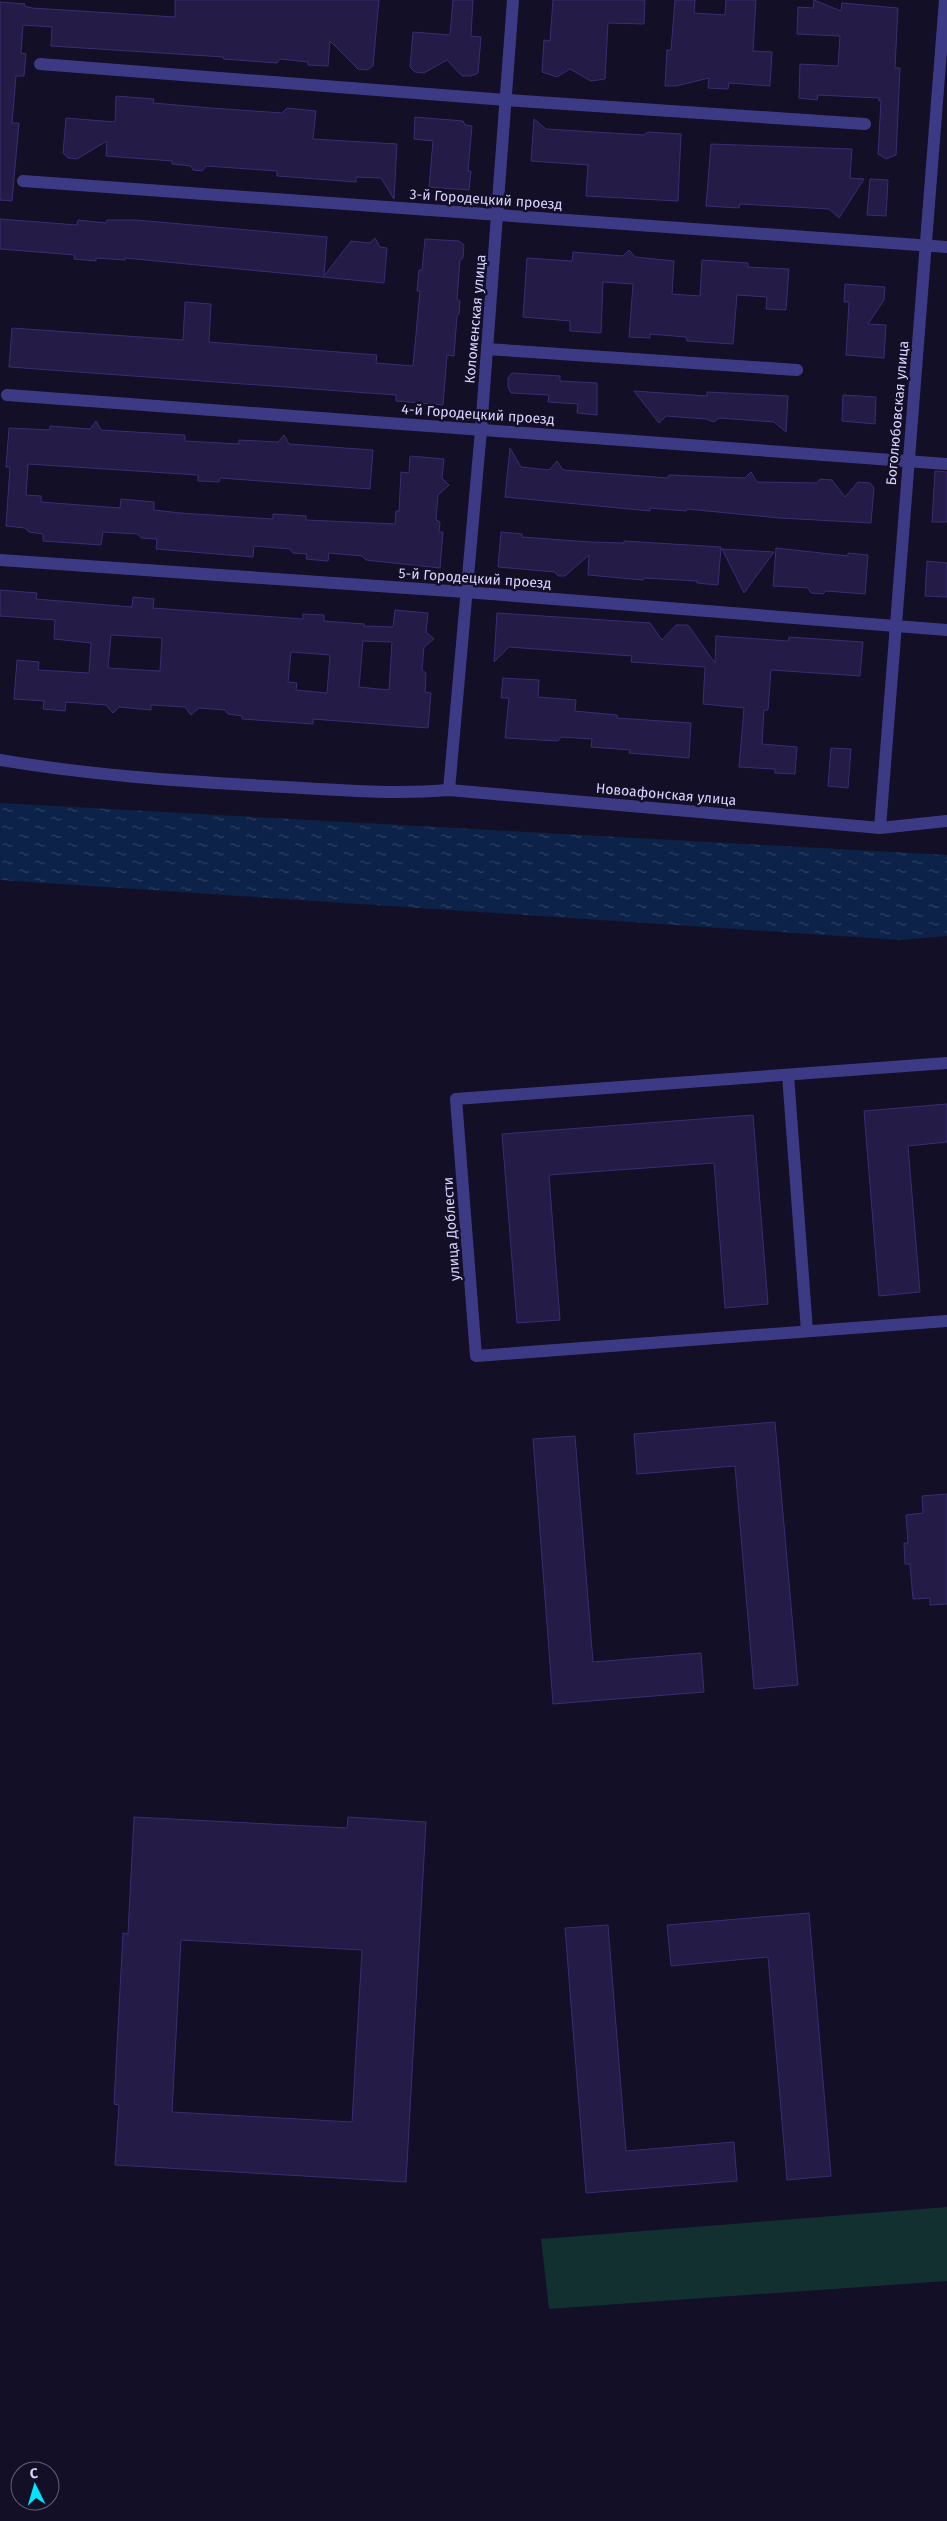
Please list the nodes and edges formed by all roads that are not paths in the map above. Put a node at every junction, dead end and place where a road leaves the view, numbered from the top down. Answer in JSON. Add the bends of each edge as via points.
{"nodes":[{"id":1,"x":514,"y":0,"type":"edge"},
{"id":2,"x":945,"y":0,"type":"edge"},
{"id":3,"x":40,"y":64,"type":"dead end"},
{"id":4,"x":506,"y":100,"type":"junction"},
{"id":5,"x":865,"y":124,"type":"dead end"},
{"id":6,"x":941,"y":126,"type":"edge"},
{"id":7,"x":23,"y":181,"type":"dead end"},
{"id":8,"x":498,"y":215,"type":"junction"},
{"id":9,"x":925,"y":246,"type":"junction"},
{"id":10,"x":947,"y":247,"type":"edge"},
{"id":11,"x":487,"y":349,"type":"junction"},
{"id":12,"x":797,"y":370,"type":"dead end"},
{"id":13,"x":7,"y":395,"type":"dead end"},
{"id":14,"x":481,"y":430,"type":"junction"},
{"id":15,"x":908,"y":460,"type":"junction"},
{"id":16,"x":947,"y":464,"type":"edge"},
{"id":17,"x":0,"y":560,"type":"edge"},
{"id":18,"x":466,"y":592,"type":"junction"},
{"id":19,"x":895,"y":627,"type":"junction"},
{"id":20,"x":947,"y":630,"type":"edge"},
{"id":21,"x":0,"y":760,"type":"edge"},
{"id":22,"x":449,"y":790,"type":"junction"},
{"id":23,"x":947,"y":821,"type":"edge"},
{"id":24,"x":880,"y":828,"type":"junction"},
{"id":25,"x":947,"y":1063,"type":"edge"},
{"id":26,"x":788,"y":1075,"type":"junction"},
{"id":27,"x":947,"y":1321,"type":"edge"},
{"id":28,"x":807,"y":1331,"type":"junction"}],
"edges":[{"from":1,"to":4,"type":"street","name":"Коломенская улица"},
{"from":2,"to":6,"type":"street","name":"Боголюбовская улица"},
{"from":3,"to":4,"type":"street"},
{"from":4,"to":5,"type":"street"},
{"from":4,"to":8,"type":"street","name":"Коломенская улица"},
{"from":6,"to":9,"type":"street","name":"Боголюбовская улица"},
{"from":7,"to":8,"type":"street","name":"3-й Городецкий проезд"},
{"from":8,"to":9,"type":"street","name":"3-й Городецкий проезд"},
{"from":8,"to":11,"type":"street","name":"Коломенская улица"},
{"from":9,"to":10,"type":"street","name":"3-й Городецкий проезд"},
{"from":9,"to":15,"type":"street","name":"Боголюбовская улица"},
{"from":11,"to":12,"type":"street"},
{"from":11,"to":14,"type":"street","name":"Коломенская улица"},
{"from":13,"to":14,"type":"street","name":"4-й Городецкий проезд"},
{"from":14,"to":15,"type":"street","name":"4-й Городецкий проезд"},
{"from":14,"to":18,"type":"street","name":"Коломенская улица"},
{"from":15,"to":16,"type":"street","name":"4-й Городецкий проезд"},
{"from":15,"to":19,"type":"street","name":"Боголюбовская улица"},
{"from":17,"to":18,"type":"street","name":"5-й Городецкий проезд"},
{"from":18,"to":19,"type":"street","name":"5-й Городецкий проезд"},
{"from":18,"to":22,"type":"street","name":"Коломенская улица"},
{"from":19,"to":20,"type":"street","name":"5-й Городецкий проезд"},
{"from":19,"to":24,"type":"street","name":"Боголюбовская улица"},
{"from":21,"to":22,"type":"street","name":"Новоафонская улица","via":[[49,768],[220,784],[402,794]]},
{"from":22,"to":24,"type":"street","name":"Новоафонская улица"},
{"from":23,"to":24,"type":"street","name":"Новоафонская улица"},
{"from":25,"to":26,"type":"street"},
{"from":26,"to":28,"type":"street"},
{"from":26,"to":28,"type":"street","name":"улица Доблести","via":[[456,1099],[476,1356]]},
{"from":27,"to":28,"type":"street"}]}
